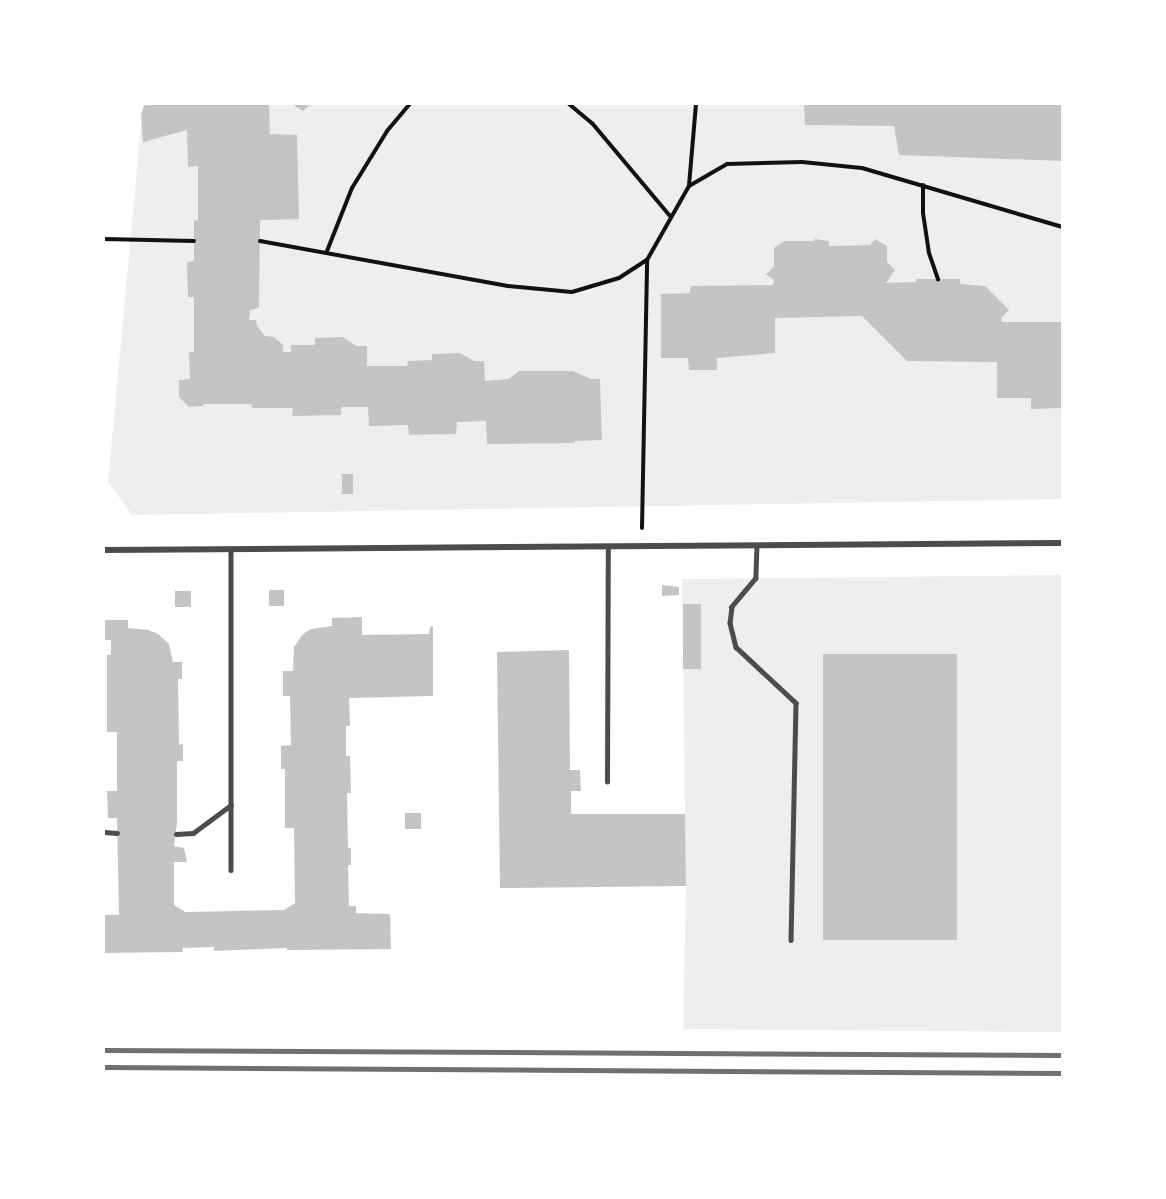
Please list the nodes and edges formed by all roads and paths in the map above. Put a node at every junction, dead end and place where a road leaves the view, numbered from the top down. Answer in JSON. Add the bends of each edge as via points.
{"nodes":[{"id":1,"x":410,"y":104,"type":"edge"},
{"id":2,"x":569,"y":104,"type":"edge"},
{"id":3,"x":696,"y":104,"type":"edge"},
{"id":4,"x":923,"y":185,"type":"junction"},
{"id":5,"x":690,"y":186,"type":"junction"},
{"id":6,"x":670,"y":216,"type":"junction"},
{"id":7,"x":1062,"y":227,"type":"edge"},
{"id":8,"x":104,"y":238,"type":"edge"},
{"id":9,"x":194,"y":241,"type":"dead end"},
{"id":10,"x":260,"y":241,"type":"dead end"},
{"id":11,"x":327,"y":252,"type":"junction"},
{"id":12,"x":646,"y":260,"type":"junction"},
{"id":13,"x":938,"y":279,"type":"dead end"},
{"id":14,"x":1062,"y":543,"type":"edge"},
{"id":15,"x":757,"y":545,"type":"junction"},
{"id":16,"x":642,"y":546,"type":"junction"},
{"id":17,"x":608,"y":547,"type":"junction"},
{"id":18,"x":231,"y":549,"type":"junction"},
{"id":19,"x":104,"y":550,"type":"edge"},
{"id":20,"x":607,"y":782,"type":"dead end"},
{"id":21,"x":231,"y":805,"type":"junction"},
{"id":22,"x":104,"y":832,"type":"edge"},
{"id":23,"x":117,"y":833,"type":"dead end"},
{"id":24,"x":176,"y":834,"type":"dead end"},
{"id":25,"x":231,"y":870,"type":"dead end"},
{"id":26,"x":791,"y":940,"type":"dead end"}],
"edges":[{"from":1,"to":11,"type":"path","via":[[387,131],[352,188]]},
{"from":2,"to":6,"type":"path","via":[[592,123]]},
{"from":3,"to":5,"type":"path"},
{"from":4,"to":5,"type":"path","via":[[862,168],[802,162],[727,164]]},
{"from":4,"to":7,"type":"path"},
{"from":4,"to":13,"type":"path","via":[[929,253]]},
{"from":5,"to":6,"type":"path"},
{"from":6,"to":12,"type":"path"},
{"from":8,"to":9,"type":"path"},
{"from":10,"to":11,"type":"path"},
{"from":11,"to":12,"type":"path","via":[[508,285],[572,292],[619,278]]},
{"from":12,"to":16,"type":"path"},
{"from":14,"to":15,"type":"street"},
{"from":15,"to":16,"type":"street"},
{"from":15,"to":26,"type":"lane","via":[[756,578],[732,607],[730,623],[736,647],[796,703]]},
{"from":16,"to":17,"type":"street"},
{"from":17,"to":18,"type":"street"},
{"from":17,"to":20,"type":"lane"},
{"from":18,"to":19,"type":"street"},
{"from":18,"to":21,"type":"lane"},
{"from":21,"to":24,"type":"lane","via":[[193,833]]},
{"from":21,"to":25,"type":"lane"},
{"from":22,"to":23,"type":"lane"}]}
